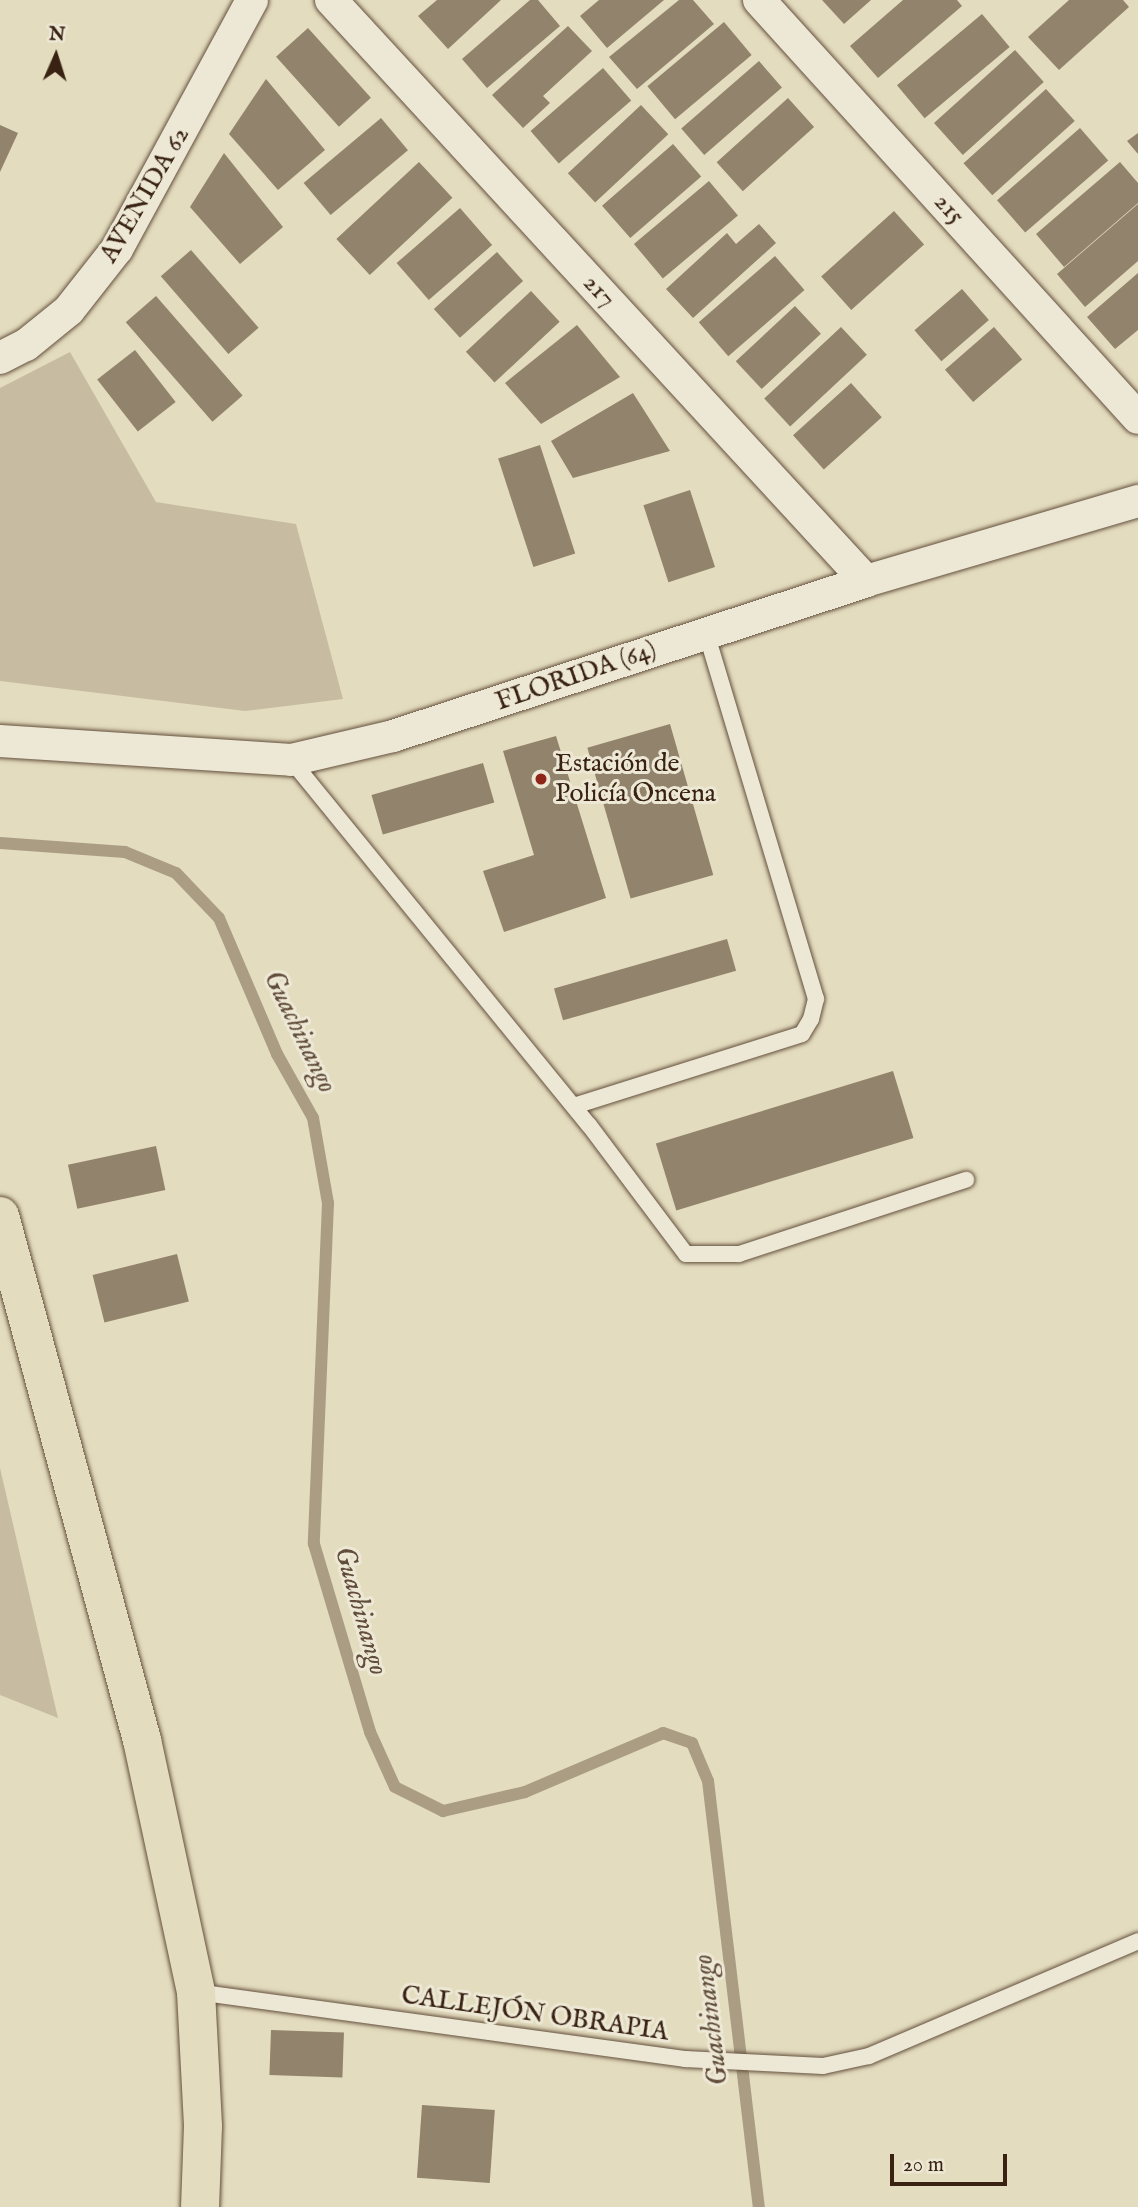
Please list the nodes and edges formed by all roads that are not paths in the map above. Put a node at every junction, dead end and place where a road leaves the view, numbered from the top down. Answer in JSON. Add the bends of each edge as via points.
{"nodes":[{"id":1,"x":252,"y":0,"type":"edge"},
{"id":2,"x":331,"y":0,"type":"edge"},
{"id":3,"x":760,"y":0,"type":"edge"},
{"id":4,"x":0,"y":358,"type":"edge"},
{"id":5,"x":1138,"y":418,"type":"edge"},
{"id":6,"x":1138,"y":501,"type":"edge"},
{"id":7,"x":866,"y":581,"type":"junction"},
{"id":8,"x":706,"y":632,"type":"junction"},
{"id":9,"x":0,"y":741,"type":"edge"},
{"id":10,"x":291,"y":760,"type":"junction"},
{"id":11,"x":574,"y":1106,"type":"junction"},
{"id":12,"x":967,"y":1180,"type":"dead end"},
{"id":13,"x":0,"y":1216,"type":"edge"},
{"id":14,"x":1138,"y":1941,"type":"edge"},
{"id":15,"x":196,"y":1992,"type":"junction"},
{"id":16,"x":200,"y":2207,"type":"edge"}],
"edges":[{"from":1,"to":4,"type":"street","name":"AVENIDA 62","via":[[117,249],[69,310],[26,345]]},
{"from":2,"to":7,"type":"street","name":"217"},
{"from":3,"to":5,"type":"street","name":"215"},
{"from":6,"to":7,"type":"street","name":"FLORIDA (64)"},
{"from":7,"to":8,"type":"street","name":"FLORIDA (64)"},
{"from":8,"to":10,"type":"street","name":"FLORIDA (64)","via":[[507,701],[393,736]]},
{"from":8,"to":11,"type":"lane","via":[[816,999],[811,1019],[802,1034]]},
{"from":9,"to":10,"type":"street","name":"FLORIDA (64)"},
{"from":10,"to":11,"type":"lane"},
{"from":11,"to":12,"type":"lane","via":[[686,1254],[739,1254]]},
{"from":13,"to":15,"type":"main road","via":[[142,1740]]},
{"from":14,"to":15,"type":"lane","name":"CALLEJÓN OBRAPIA","via":[[869,2056],[797,2066],[685,2059]]},
{"from":15,"to":16,"type":"main road","via":[[203,2126]]}]}
